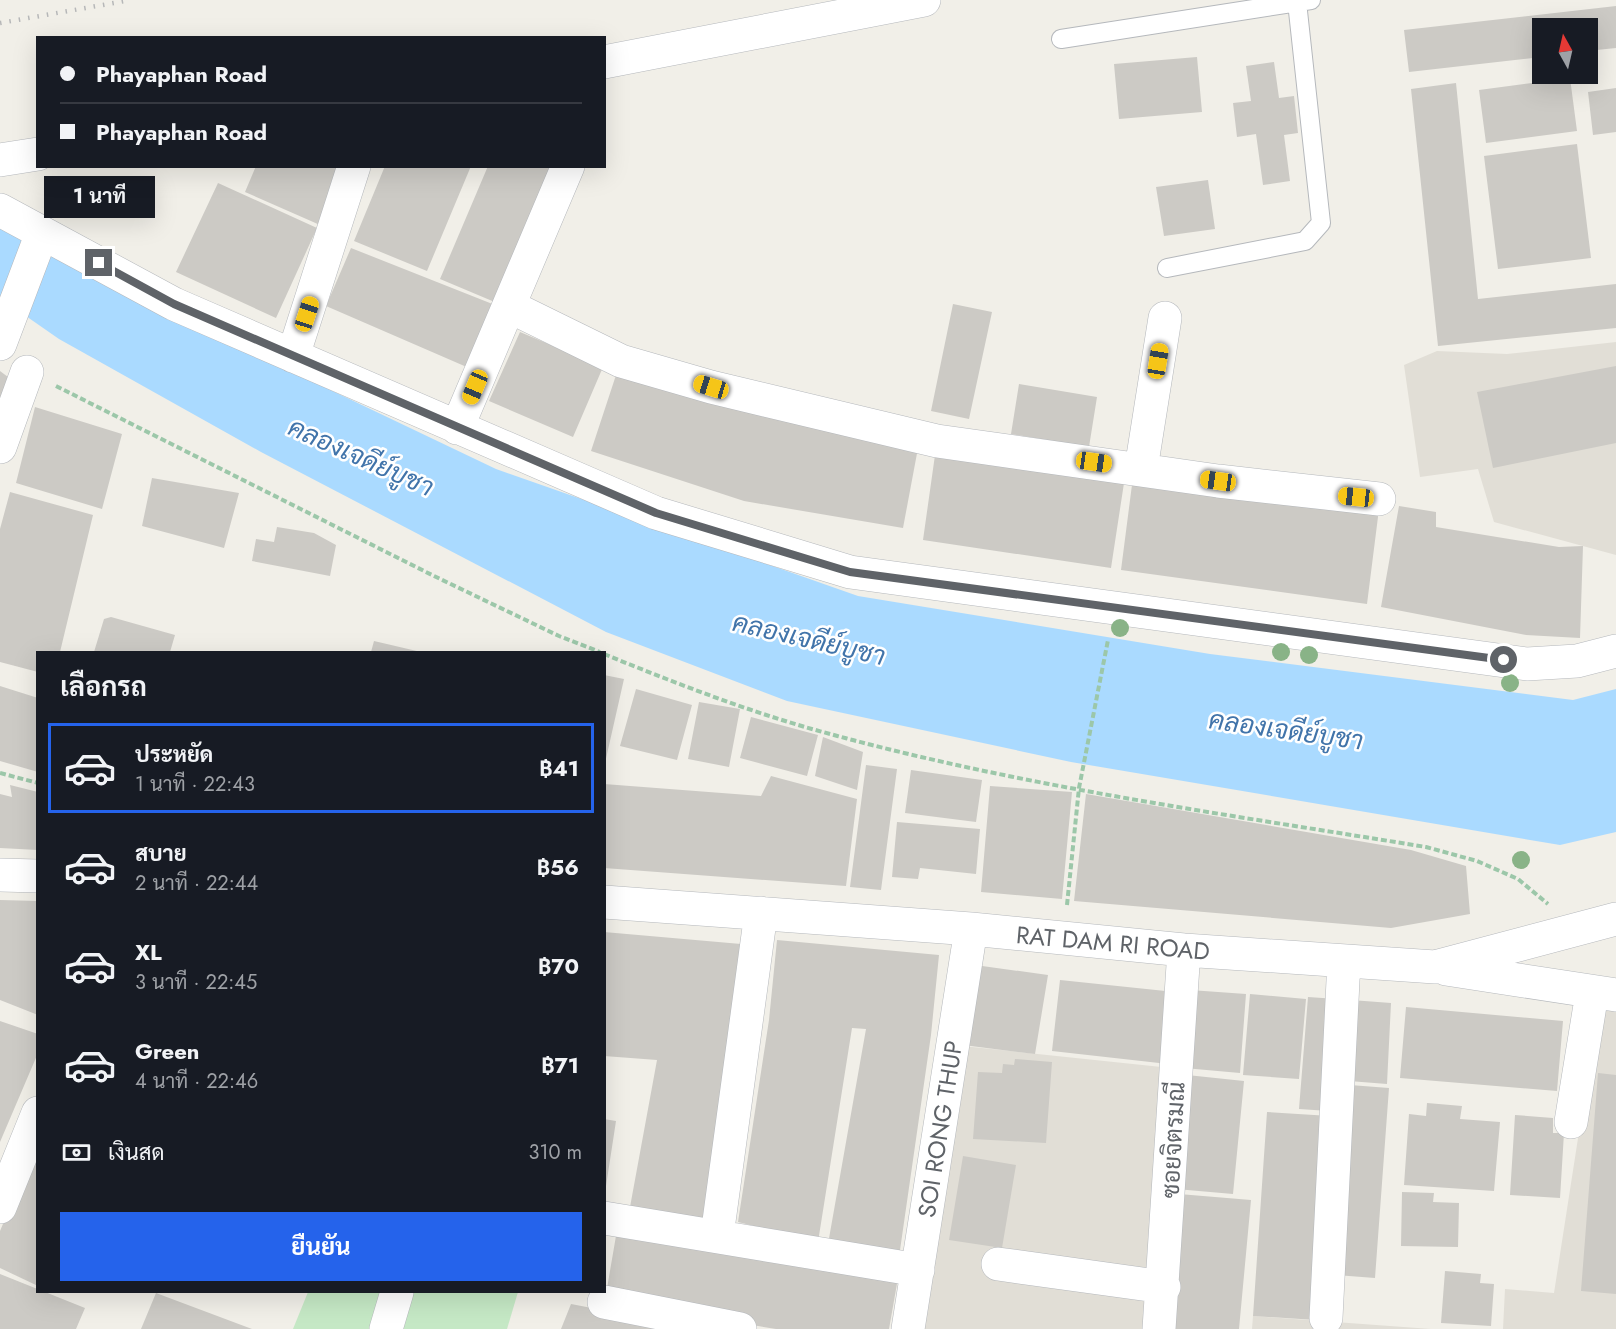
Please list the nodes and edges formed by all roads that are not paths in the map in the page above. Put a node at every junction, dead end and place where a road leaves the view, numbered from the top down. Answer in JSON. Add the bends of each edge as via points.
{"nodes":[{"id":1,"x":924,"y":0,"type":"edge"},
{"id":2,"x":1304,"y":1,"type":"edge"},
{"id":3,"x":1061,"y":39,"type":"dead end"},
{"id":4,"x":607,"y":67,"type":"edge"},
{"id":5,"x":36,"y":154,"type":"edge"},
{"id":6,"x":0,"y":160,"type":"edge"},
{"id":7,"x":353,"y":168,"type":"edge"},
{"id":8,"x":567,"y":168,"type":"edge"},
{"id":9,"x":0,"y":210,"type":"edge"},
{"id":10,"x":38,"y":244,"type":"junction"},
{"id":11,"x":1167,"y":268,"type":"dead end"},
{"id":12,"x":509,"y":306,"type":"junction"},
{"id":13,"x":1165,"y":318,"type":"dead end"},
{"id":14,"x":1,"y":342,"type":"edge"},
{"id":15,"x":293,"y":356,"type":"junction"},
{"id":16,"x":27,"y":372,"type":"road end"},
{"id":17,"x":458,"y":428,"type":"junction"},
{"id":18,"x":0,"y":447,"type":"edge"},
{"id":19,"x":1141,"y":469,"type":"junction"},
{"id":20,"x":1379,"y":499,"type":"dead end"},
{"id":21,"x":1616,"y":651,"type":"edge"},
{"id":22,"x":0,"y":875,"type":"edge"},
{"id":23,"x":36,"y":876,"type":"edge"},
{"id":24,"x":606,"y":902,"type":"edge"},
{"id":25,"x":761,"y":913,"type":"junction"},
{"id":26,"x":1616,"y":919,"type":"edge"},
{"id":27,"x":971,"y":929,"type":"junction"},
{"id":28,"x":1184,"y":950,"type":"junction"},
{"id":29,"x":1344,"y":961,"type":"junction"},
{"id":30,"x":1435,"y":967,"type":"junction"},
{"id":31,"x":1604,"y":994,"type":"edge"},
{"id":32,"x":36,"y":1118,"type":"edge"},
{"id":33,"x":1571,"y":1122,"type":"dead end"},
{"id":34,"x":0,"y":1207,"type":"edge"},
{"id":35,"x":606,"y":1218,"type":"edge"},
{"id":36,"x":717,"y":1236,"type":"junction"},
{"id":37,"x":998,"y":1264,"type":"dead end"},
{"id":38,"x":918,"y":1270,"type":"junction"},
{"id":39,"x":1164,"y":1287,"type":"junction"},
{"id":40,"x":397,"y":1293,"type":"edge"},
{"id":41,"x":604,"y":1302,"type":"dead end"},
{"id":42,"x":1326,"y":1318,"type":"dead end"},
{"id":43,"x":386,"y":1329,"type":"edge"},
{"id":44,"x":740,"y":1329,"type":"edge"},
{"id":45,"x":908,"y":1329,"type":"edge"},
{"id":46,"x":1159,"y":1329,"type":"edge"}],
"edges":[{"from":1,"to":4,"type":"street"},
{"from":2,"to":3,"type":"lane"},
{"from":2,"to":11,"type":"lane","via":[[1321,223],[1305,241]]},
{"from":5,"to":6,"type":"street"},
{"from":7,"to":15,"type":"street"},
{"from":8,"to":12,"type":"street"},
{"from":9,"to":10,"type":"street"},
{"from":10,"to":14,"type":"street"},
{"from":10,"to":15,"type":"street"},
{"from":12,"to":17,"type":"street"},
{"from":12,"to":19,"type":"street","via":[[621,361],[711,387],[937,441]]},
{"from":13,"to":19,"type":"street"},
{"from":15,"to":17,"type":"street"},
{"from":16,"to":18,"type":"street"},
{"from":17,"to":21,"type":"street","via":[[656,513],[850,572],[1527,664],[1577,661]]},
{"from":19,"to":20,"type":"street"},
{"from":22,"to":23,"type":"street"},
{"from":24,"to":25,"type":"street","name":"RAT DAM RI ROAD"},
{"from":25,"to":27,"type":"street","name":"RAT DAM RI ROAD"},
{"from":25,"to":36,"type":"street"},
{"from":26,"to":30,"type":"street","name":"RAT DAM RI ROAD"},
{"from":27,"to":28,"type":"street","name":"RAT DAM RI ROAD"},
{"from":27,"to":38,"type":"street","name":"SOI RONG THUP"},
{"from":28,"to":29,"type":"street","name":"RAT DAM RI ROAD"},
{"from":28,"to":39,"type":"street","name":"ซอยจิตรมณี"},
{"from":29,"to":30,"type":"street","name":"RAT DAM RI ROAD"},
{"from":29,"to":42,"type":"street"},
{"from":30,"to":31,"type":"street"},
{"from":31,"to":33,"type":"street"},
{"from":32,"to":34,"type":"street"},
{"from":35,"to":36,"type":"street"},
{"from":36,"to":38,"type":"street"},
{"from":37,"to":39,"type":"street"},
{"from":38,"to":45,"type":"street","name":"SOI RONG THUP"},
{"from":39,"to":46,"type":"street","name":"ซอยจิตรมณี"},
{"from":40,"to":43,"type":"street"},
{"from":41,"to":44,"type":"street"}]}
